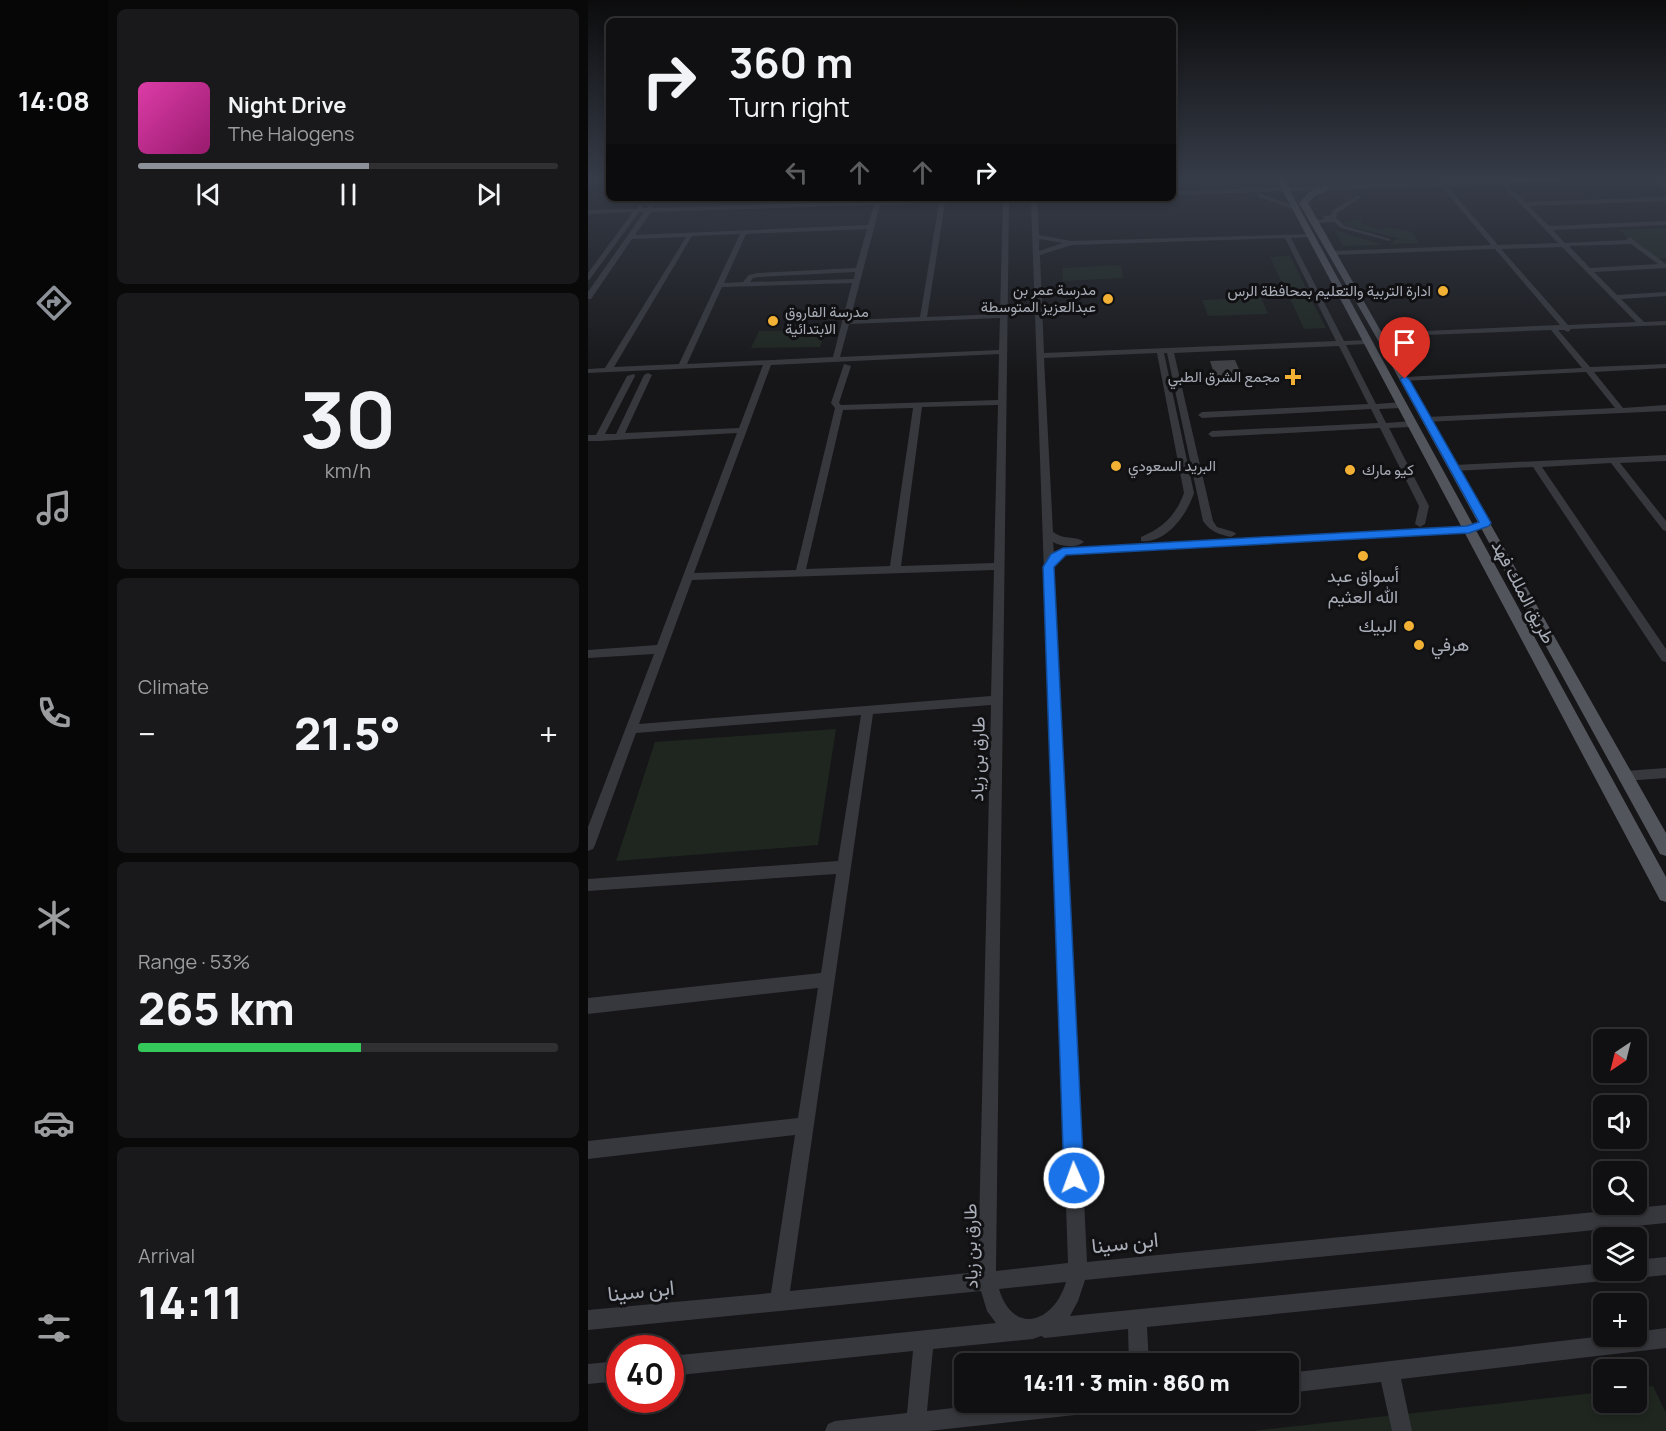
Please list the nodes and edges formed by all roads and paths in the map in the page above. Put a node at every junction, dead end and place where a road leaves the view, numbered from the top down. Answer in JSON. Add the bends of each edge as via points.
{"nodes":[{"id":1,"x":611,"y":247,"type":"edge"},
{"id":2,"x":623,"y":247,"type":"edge"},
{"id":3,"x":682,"y":247,"type":"edge"},
{"id":4,"x":737,"y":247,"type":"edge"},
{"id":5,"x":866,"y":247,"type":"edge"},
{"id":6,"x":935,"y":247,"type":"edge"},
{"id":7,"x":1005,"y":247,"type":"edge"},
{"id":8,"x":1036,"y":247,"type":"edge"},
{"id":9,"x":1059,"y":247,"type":"edge"},
{"id":10,"x":1292,"y":247,"type":"edge"},
{"id":11,"x":1316,"y":247,"type":"edge"},
{"id":12,"x":1330,"y":247,"type":"edge"},
{"id":13,"x":1495,"y":247,"type":"edge"},
{"id":14,"x":1540,"y":247,"type":"edge"},
{"id":15,"x":1565,"y":247,"type":"edge"},
{"id":16,"x":1640,"y":247,"type":"edge"},
{"id":17,"x":1498,"y":250,"type":"junction"},
{"id":18,"x":1036,"y":254,"type":"junction"},
{"id":19,"x":1335,"y":256,"type":"junction"},
{"id":20,"x":588,"y":266,"type":"edge"},
{"id":21,"x":597,"y":266,"type":"junction"},
{"id":22,"x":1665,"y":266,"type":"edge"},
{"id":23,"x":860,"y":270,"type":"junction"},
{"id":24,"x":1588,"y":270,"type":"junction"},
{"id":25,"x":588,"y":278,"type":"edge"},
{"id":26,"x":857,"y":282,"type":"junction"},
{"id":27,"x":720,"y":285,"type":"junction"},
{"id":28,"x":745,"y":285,"type":"junction"},
{"id":29,"x":1666,"y":294,"type":"edge"},
{"id":30,"x":588,"y":297,"type":"edge"},
{"id":31,"x":1614,"y":297,"type":"junction"},
{"id":32,"x":1004,"y":316,"type":"junction"},
{"id":33,"x":923,"y":319,"type":"junction"},
{"id":34,"x":846,"y":322,"type":"junction"},
{"id":35,"x":1666,"y":323,"type":"edge"},
{"id":36,"x":1642,"y":324,"type":"junction"},
{"id":37,"x":1666,"y":329,"type":"edge"},
{"id":38,"x":1568,"y":330,"type":"junction"},
{"id":39,"x":1555,"y":331,"type":"junction"},
{"id":40,"x":1382,"y":338,"type":"junction"},
{"id":41,"x":1366,"y":339,"type":"junction"},
{"id":42,"x":1340,"y":340,"type":"junction"},
{"id":43,"x":1165,"y":351,"type":"junction"},
{"id":44,"x":1040,"y":353,"type":"junction"},
{"id":45,"x":1003,"y":356,"type":"junction"},
{"id":46,"x":836,"y":359,"type":"junction"},
{"id":47,"x":682,"y":366,"type":"junction"},
{"id":48,"x":767,"y":366,"type":"junction"},
{"id":49,"x":846,"y":366,"type":"junction"},
{"id":50,"x":1666,"y":366,"type":"edge"},
{"id":51,"x":588,"y":370,"type":"edge"},
{"id":52,"x":608,"y":370,"type":"junction"},
{"id":53,"x":1587,"y":370,"type":"junction"},
{"id":54,"x":648,"y":375,"type":"junction"},
{"id":55,"x":631,"y":376,"type":"junction"},
{"id":56,"x":588,"y":378,"type":"edge"},
{"id":57,"x":1405,"y":379,"type":"junction"},
{"id":58,"x":1003,"y":402,"type":"junction"},
{"id":59,"x":918,"y":405,"type":"junction"},
{"id":60,"x":1402,"y":405,"type":"junction"},
{"id":61,"x":1372,"y":407,"type":"junction"},
{"id":62,"x":839,"y":408,"type":"junction"},
{"id":63,"x":1666,"y":408,"type":"edge"},
{"id":64,"x":1621,"y":410,"type":"junction"},
{"id":65,"x":1202,"y":415,"type":"junction"},
{"id":66,"x":1173,"y":417,"type":"junction"},
{"id":67,"x":1427,"y":420,"type":"junction"},
{"id":68,"x":1412,"y":424,"type":"junction"},
{"id":69,"x":1189,"y":426,"type":"junction"},
{"id":70,"x":1381,"y":426,"type":"junction"},
{"id":71,"x":743,"y":430,"type":"junction"},
{"id":72,"x":1177,"y":434,"type":"junction"},
{"id":73,"x":1212,"y":434,"type":"junction"},
{"id":74,"x":619,"y":436,"type":"junction"},
{"id":75,"x":588,"y":438,"type":"edge"},
{"id":76,"x":599,"y":438,"type":"junction"},
{"id":77,"x":1666,"y":458,"type":"edge"},
{"id":78,"x":1614,"y":460,"type":"junction"},
{"id":79,"x":1536,"y":464,"type":"junction"},
{"id":80,"x":1454,"y":468,"type":"junction"},
{"id":81,"x":1485,"y":523,"type":"junction"},
{"id":82,"x":1420,"y":524,"type":"junction"},
{"id":83,"x":1467,"y":526,"type":"junction"},
{"id":84,"x":1666,"y":528,"type":"edge"},
{"id":85,"x":1047,"y":533,"type":"junction"},
{"id":86,"x":1231,"y":534,"type":"junction"},
{"id":87,"x":1146,"y":539,"type":"junction"},
{"id":88,"x":1000,"y":566,"type":"junction"},
{"id":89,"x":1049,"y":567,"type":"junction"},
{"id":90,"x":895,"y":570,"type":"junction"},
{"id":91,"x":800,"y":573,"type":"junction"},
{"id":92,"x":688,"y":577,"type":"junction"},
{"id":93,"x":661,"y":649,"type":"junction"},
{"id":94,"x":588,"y":654,"type":"edge"},
{"id":95,"x":1666,"y":658,"type":"edge"},
{"id":96,"x":997,"y":700,"type":"junction"},
{"id":97,"x":868,"y":710,"type":"junction"},
{"id":98,"x":631,"y":729,"type":"junction"},
{"id":99,"x":1666,"y":773,"type":"edge"},
{"id":100,"x":1625,"y":776,"type":"junction"},
{"id":101,"x":592,"y":823,"type":"edge"},
{"id":102,"x":588,"y":845,"type":"edge"},
{"id":103,"x":1666,"y":849,"type":"edge"},
{"id":104,"x":844,"y":867,"type":"junction"},
{"id":105,"x":588,"y":885,"type":"edge"},
{"id":106,"x":1666,"y":894,"type":"edge"},
{"id":107,"x":827,"y":980,"type":"junction"},
{"id":108,"x":588,"y":1006,"type":"edge"},
{"id":109,"x":805,"y":1125,"type":"junction"},
{"id":110,"x":588,"y":1150,"type":"edge"},
{"id":111,"x":1666,"y":1214,"type":"edge"},
{"id":112,"x":1666,"y":1266,"type":"edge"},
{"id":113,"x":1647,"y":1268,"type":"edge"},
{"id":114,"x":1078,"y":1272,"type":"junction"},
{"id":115,"x":1593,"y":1273,"type":"edge"},
{"id":116,"x":987,"y":1281,"type":"junction"},
{"id":117,"x":779,"y":1301,"type":"junction"},
{"id":118,"x":1137,"y":1319,"type":"junction"},
{"id":119,"x":588,"y":1320,"type":"edge"},
{"id":120,"x":1030,"y":1329,"type":"junction"},
{"id":121,"x":1666,"y":1338,"type":"edge"},
{"id":122,"x":924,"y":1340,"type":"junction"},
{"id":123,"x":1139,"y":1353,"type":"edge"},
{"id":124,"x":684,"y":1365,"type":"edge"},
{"id":125,"x":606,"y":1372,"type":"edge"},
{"id":126,"x":1389,"y":1372,"type":"junction"},
{"id":127,"x":588,"y":1374,"type":"edge"},
{"id":128,"x":1299,"y":1382,"type":"edge"},
{"id":129,"x":1000,"y":1413,"type":"edge"},
{"id":130,"x":916,"y":1422,"type":"junction"},
{"id":131,"x":836,"y":1431,"type":"edge"},
{"id":132,"x":1402,"y":1431,"type":"edge"}],
"edges":[{"from":1,"to":21,"type":"street"},
{"from":2,"to":30,"type":"street"},
{"from":3,"to":52,"type":"street"},
{"from":4,"to":27,"type":"street"},
{"from":5,"to":23,"type":"street"},
{"from":6,"to":33,"type":"street"},
{"from":7,"to":32,"type":"street","name":"طارق بن زياد"},
{"from":8,"to":18,"type":"street"},
{"from":9,"to":18,"type":"street"},
{"from":10,"to":42,"type":"street"},
{"from":11,"to":41,"type":"main road","name":"طريق الملك فهد"},
{"from":12,"to":19,"type":"main road","name":"طريق الملك فهد"},
{"from":13,"to":17,"type":"street"},
{"from":14,"to":17,"type":"street"},
{"from":15,"to":24,"type":"street"},
{"from":16,"to":22,"type":"street"},
{"from":17,"to":19,"type":"street"},
{"from":17,"to":38,"type":"street"},
{"from":18,"to":44,"type":"street"},
{"from":19,"to":40,"type":"main road","name":"طريق الملك فهد"},
{"from":20,"to":21,"type":"street"},
{"from":21,"to":25,"type":"street"},
{"from":22,"to":24,"type":"street"},
{"from":23,"to":26,"type":"street"},
{"from":23,"to":28,"type":"street","via":[[758,275],[751,276]]},
{"from":24,"to":31,"type":"street"},
{"from":26,"to":28,"type":"street"},
{"from":26,"to":34,"type":"street"},
{"from":27,"to":28,"type":"street"},
{"from":27,"to":47,"type":"street"},
{"from":29,"to":31,"type":"street"},
{"from":31,"to":36,"type":"street"},
{"from":32,"to":33,"type":"street"},
{"from":32,"to":45,"type":"street","name":"طارق بن زياد"},
{"from":33,"to":34,"type":"street"},
{"from":34,"to":46,"type":"street"},
{"from":35,"to":36,"type":"street"},
{"from":36,"to":38,"type":"street"},
{"from":37,"to":38,"type":"street"},
{"from":38,"to":39,"type":"street"},
{"from":39,"to":40,"type":"street"},
{"from":39,"to":53,"type":"street"},
{"from":40,"to":57,"type":"main road","name":"طريق الملك فهد"},
{"from":41,"to":42,"type":"street"},
{"from":41,"to":60,"type":"main road","name":"طريق الملك فهد"},
{"from":42,"to":43,"type":"street"},
{"from":42,"to":44,"type":"street"},
{"from":42,"to":61,"type":"street"},
{"from":43,"to":44,"type":"street"},
{"from":43,"to":66,"type":"street"},
{"from":43,"to":69,"type":"street"},
{"from":44,"to":85,"type":"street"},
{"from":45,"to":46,"type":"street"},
{"from":45,"to":49,"type":"street"},
{"from":45,"to":58,"type":"street","name":"طارق بن زياد"},
{"from":46,"to":48,"type":"street"},
{"from":47,"to":48,"type":"street"},
{"from":47,"to":52,"type":"street"},
{"from":48,"to":49,"type":"street"},
{"from":48,"to":54,"type":"street"},
{"from":48,"to":71,"type":"street"},
{"from":49,"to":62,"type":"street","via":[[835,403]]},
{"from":50,"to":53,"type":"street"},
{"from":51,"to":52,"type":"street"},
{"from":53,"to":57,"type":"street"},
{"from":53,"to":64,"type":"street"},
{"from":54,"to":55,"type":"street"},
{"from":54,"to":74,"type":"street"},
{"from":55,"to":56,"type":"street"},
{"from":55,"to":76,"type":"street"},
{"from":57,"to":67,"type":"main road","name":"طريق الملك فهد"},
{"from":58,"to":59,"type":"street"},
{"from":58,"to":88,"type":"street","name":"طارق بن زياد"},
{"from":59,"to":62,"type":"street"},
{"from":59,"to":90,"type":"street"},
{"from":60,"to":61,"type":"street"},
{"from":60,"to":68,"type":"main road","name":"طريق الملك فهد"},
{"from":61,"to":65,"type":"street"},
{"from":61,"to":70,"type":"street"},
{"from":62,"to":91,"type":"street"},
{"from":63,"to":64,"type":"street"},
{"from":64,"to":67,"type":"street"},
{"from":65,"to":69,"type":"street"},
{"from":65,"to":73,"type":"street","via":[[1218,418],[1223,424],[1221,430]]},
{"from":66,"to":69,"type":"street"},
{"from":66,"to":72,"type":"street"},
{"from":67,"to":80,"type":"main road","name":"طريق الملك فهد"},
{"from":68,"to":70,"type":"street"},
{"from":68,"to":83,"type":"main road","name":"طريق الملك فهد"},
{"from":69,"to":72,"type":"street"},
{"from":69,"to":73,"type":"street"},
{"from":69,"to":86,"type":"street","via":[[1208,521],[1214,529]]},
{"from":70,"to":73,"type":"street"},
{"from":70,"to":82,"type":"street","via":[[1424,506]]},
{"from":71,"to":74,"type":"street"},
{"from":71,"to":92,"type":"street"},
{"from":72,"to":87,"type":"street","via":[[1189,493],[1165,530]]},
{"from":74,"to":76,"type":"street"},
{"from":75,"to":76,"type":"street"},
{"from":77,"to":78,"type":"street"},
{"from":78,"to":79,"type":"street"},
{"from":78,"to":84,"type":"street"},
{"from":79,"to":80,"type":"street"},
{"from":79,"to":95,"type":"street"},
{"from":80,"to":81,"type":"main road","name":"طريق الملك فهد"},
{"from":81,"to":83,"type":"street"},
{"from":81,"to":100,"type":"main road","name":"طريق الملك فهد"},
{"from":82,"to":83,"type":"street"},
{"from":82,"to":86,"type":"street"},
{"from":83,"to":89,"type":"street","via":[[1070,551],[1058,554]]},
{"from":83,"to":106,"type":"main road","name":"طريق الملك فهد"},
{"from":85,"to":87,"type":"street","via":[[1065,543]]},
{"from":85,"to":89,"type":"street"},
{"from":86,"to":87,"type":"street"},
{"from":88,"to":90,"type":"street"},
{"from":88,"to":96,"type":"street","name":"طارق بن زياد"},
{"from":89,"to":114,"type":"street"},
{"from":90,"to":91,"type":"street"},
{"from":91,"to":92,"type":"street"},
{"from":92,"to":93,"type":"street"},
{"from":93,"to":94,"type":"street"},
{"from":93,"to":98,"type":"street"},
{"from":96,"to":97,"type":"street"},
{"from":96,"to":116,"type":"street","name":"طارق بن زياد"},
{"from":97,"to":98,"type":"street"},
{"from":97,"to":104,"type":"street"},
{"from":98,"to":101,"type":"street"},
{"from":99,"to":100,"type":"street"},
{"from":100,"to":103,"type":"main road","name":"طريق الملك فهد"},
{"from":101,"to":102,"type":"street"},
{"from":104,"to":105,"type":"street"},
{"from":104,"to":107,"type":"street"},
{"from":107,"to":108,"type":"street"},
{"from":107,"to":109,"type":"street"},
{"from":109,"to":110,"type":"street"},
{"from":109,"to":117,"type":"street"},
{"from":111,"to":114,"type":"street","name":"ابن سينا"},
{"from":112,"to":113,"type":"street"},
{"from":114,"to":116,"type":"street","name":"ابن سينا"},
{"from":114,"to":120,"type":"street","via":[[1069,1305],[1045,1326]]},
{"from":115,"to":118,"type":"street"},
{"from":116,"to":117,"type":"street","name":"ابن سينا"},
{"from":116,"to":120,"type":"street","name":"طارق بن زياد","via":[[993,1303],[1005,1320]]},
{"from":117,"to":119,"type":"street","name":"ابن سينا"},
{"from":118,"to":120,"type":"street"},
{"from":118,"to":123,"type":"street"},
{"from":120,"to":122,"type":"street"},
{"from":121,"to":126,"type":"street"},
{"from":122,"to":124,"type":"street"},
{"from":122,"to":130,"type":"street"},
{"from":125,"to":127,"type":"street"},
{"from":126,"to":128,"type":"street"},
{"from":126,"to":132,"type":"street"},
{"from":129,"to":130,"type":"street"},
{"from":130,"to":131,"type":"street"}]}
